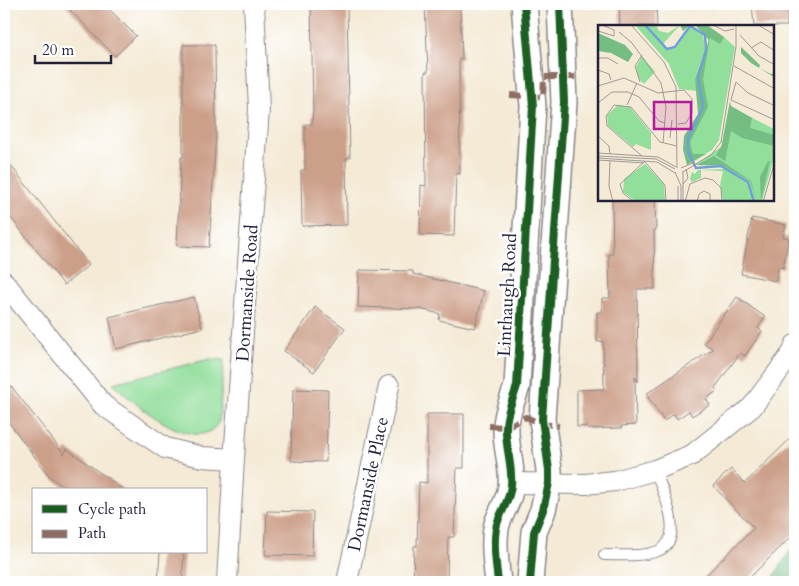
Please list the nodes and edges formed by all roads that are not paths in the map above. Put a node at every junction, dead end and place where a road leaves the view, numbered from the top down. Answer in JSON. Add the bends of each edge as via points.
{"nodes":[{"id":1,"x":254,"y":4,"type":"edge"},
{"id":2,"x":524,"y":4,"type":"edge"},
{"id":3,"x":560,"y":4,"type":"edge"},
{"id":4,"x":4,"y":282,"type":"edge"},
{"id":5,"x":795,"y":345,"type":"edge"},
{"id":6,"x":389,"y":386,"type":"dead end"},
{"id":7,"x":234,"y":459,"type":"junction"},
{"id":8,"x":655,"y":470,"type":"junction"},
{"id":9,"x":512,"y":483,"type":"junction"},
{"id":10,"x":549,"y":483,"type":"junction"},
{"id":11,"x":604,"y":555,"type":"dead end"},
{"id":12,"x":227,"y":582,"type":"edge"},
{"id":13,"x":348,"y":582,"type":"edge"},
{"id":14,"x":498,"y":582,"type":"edge"},
{"id":15,"x":530,"y":582,"type":"edge"}],
"edges":[{"from":1,"to":7,"type":"street","name":"Dormanside Road","via":[[259,109]]},
{"from":2,"to":9,"type":"street","name":"Linthaugh Road","via":[[533,106],[517,386],[507,413],[506,427]]},
{"from":3,"to":10,"type":"street","via":[[564,102],[542,419]]},
{"from":4,"to":7,"type":"street","via":[[103,405],[165,448],[202,457]]},
{"from":5,"to":8,"type":"street","via":[[752,407],[692,455]]},
{"from":6,"to":13,"type":"street","name":"Dormanside Place"},
{"from":7,"to":12,"type":"street","name":"Dormanside Road"},
{"from":8,"to":10,"type":"street","via":[[615,481]]},
{"from":8,"to":11,"type":"lane","via":[[672,520],[666,546],[650,553]]},
{"from":9,"to":10,"type":"street"},
{"from":9,"to":14,"type":"street","name":"Linthaugh Road","via":[[510,496],[498,522],[494,556]]},
{"from":10,"to":15,"type":"street","via":[[534,532]]}]}
